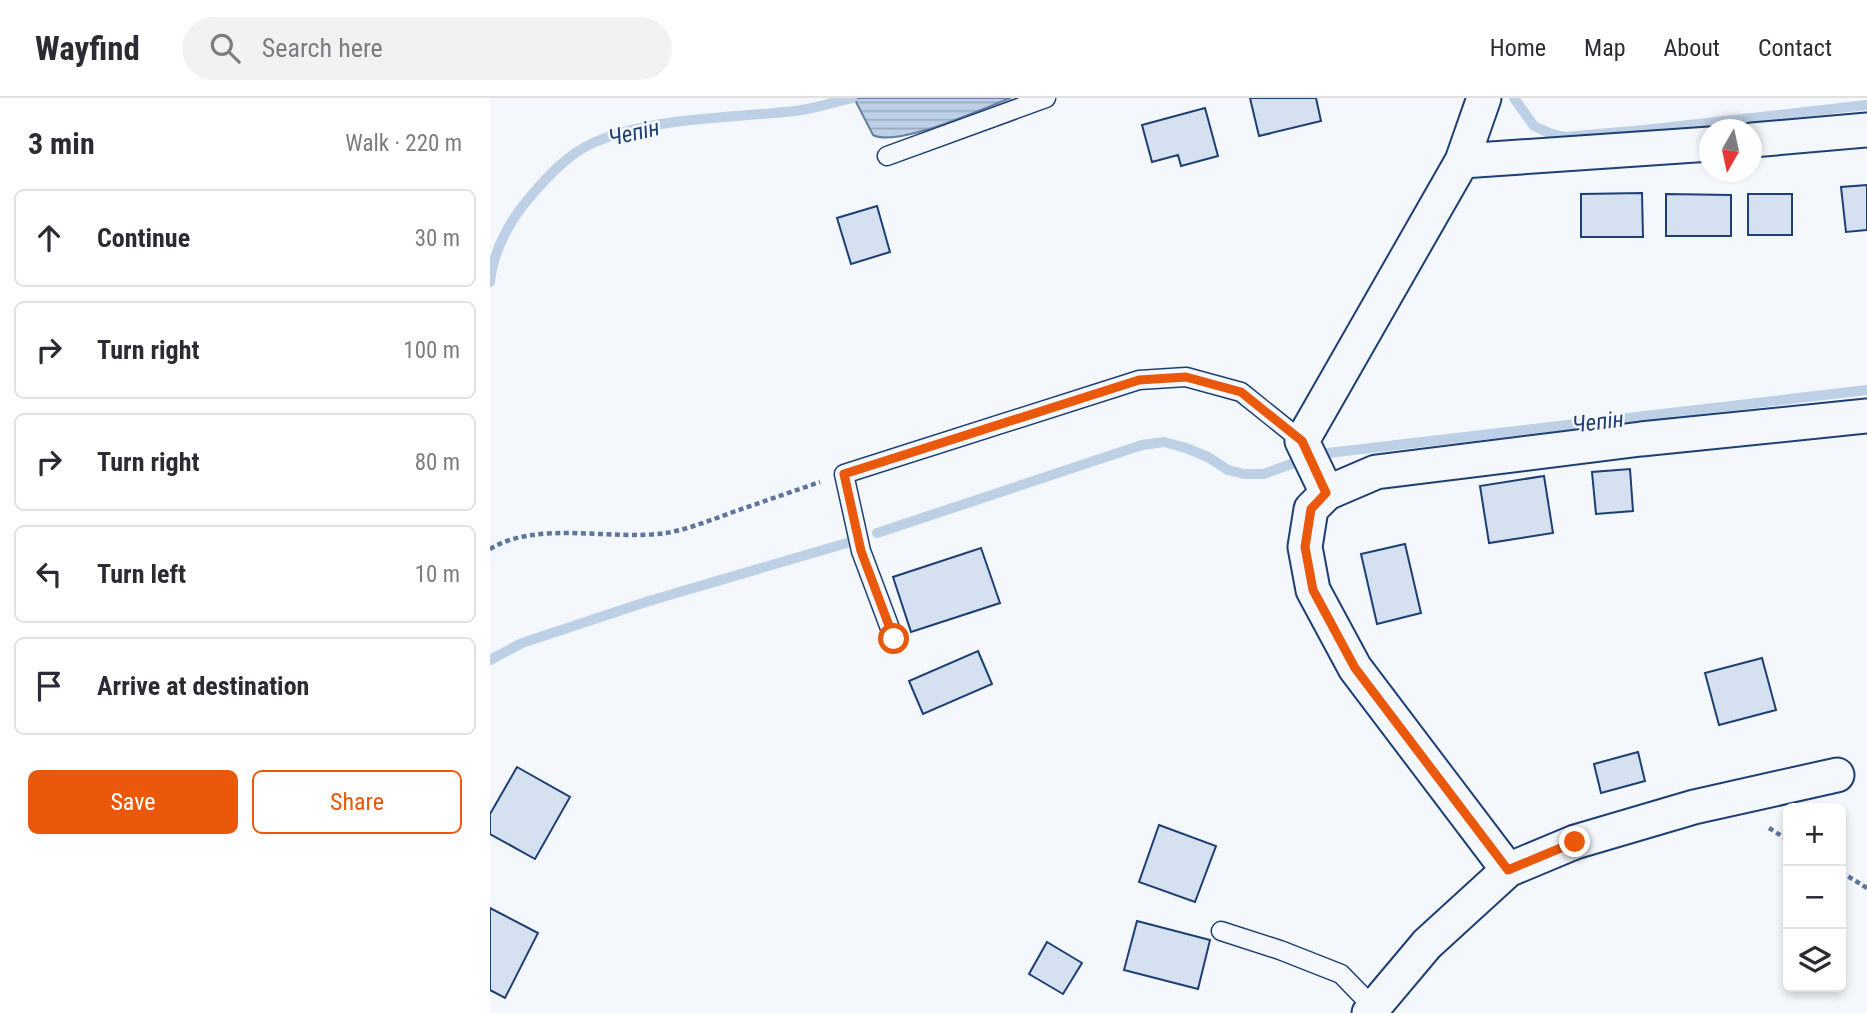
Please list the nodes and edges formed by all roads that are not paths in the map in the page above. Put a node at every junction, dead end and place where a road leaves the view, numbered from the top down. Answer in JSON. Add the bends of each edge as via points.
{"nodes":[{"id":1,"x":1046,"y":98,"type":"edge"},
{"id":2,"x":1484,"y":98,"type":"edge"},
{"id":3,"x":1867,"y":130,"type":"edge"},
{"id":4,"x":1762,"y":139,"type":"edge"},
{"id":5,"x":1699,"y":145,"type":"edge"},
{"id":6,"x":887,"y":156,"type":"dead end"},
{"id":7,"x":1462,"y":161,"type":"junction"},
{"id":8,"x":1867,"y":416,"type":"edge"},
{"id":9,"x":1302,"y":441,"type":"junction"},
{"id":10,"x":1326,"y":493,"type":"junction"},
{"id":11,"x":894,"y":639,"type":"dead end"},
{"id":12,"x":1837,"y":775,"type":"dead end"},
{"id":13,"x":1508,"y":870,"type":"junction"},
{"id":14,"x":1222,"y":931,"type":"dead end"},
{"id":15,"x":1371,"y":1010,"type":"edge"}],
"edges":[{"from":1,"to":6,"type":"lane"},
{"from":2,"to":7,"type":"street"},
{"from":3,"to":4,"type":"street"},
{"from":5,"to":7,"type":"street"},
{"from":7,"to":9,"type":"street"},
{"from":8,"to":10,"type":"street","via":[[1376,472]]},
{"from":9,"to":10,"type":"street"},
{"from":9,"to":11,"type":"lane","via":[[1241,392],[1186,377],[1139,380],[844,474],[861,551]]},
{"from":10,"to":13,"type":"street","via":[[1311,509],[1305,547],[1313,590],[1355,668]]},
{"from":12,"to":13,"type":"street","via":[[1694,807],[1575,842]]},
{"from":13,"to":15,"type":"street","via":[[1427,944]]},
{"from":14,"to":15,"type":"lane","via":[[1340,974]]}]}
